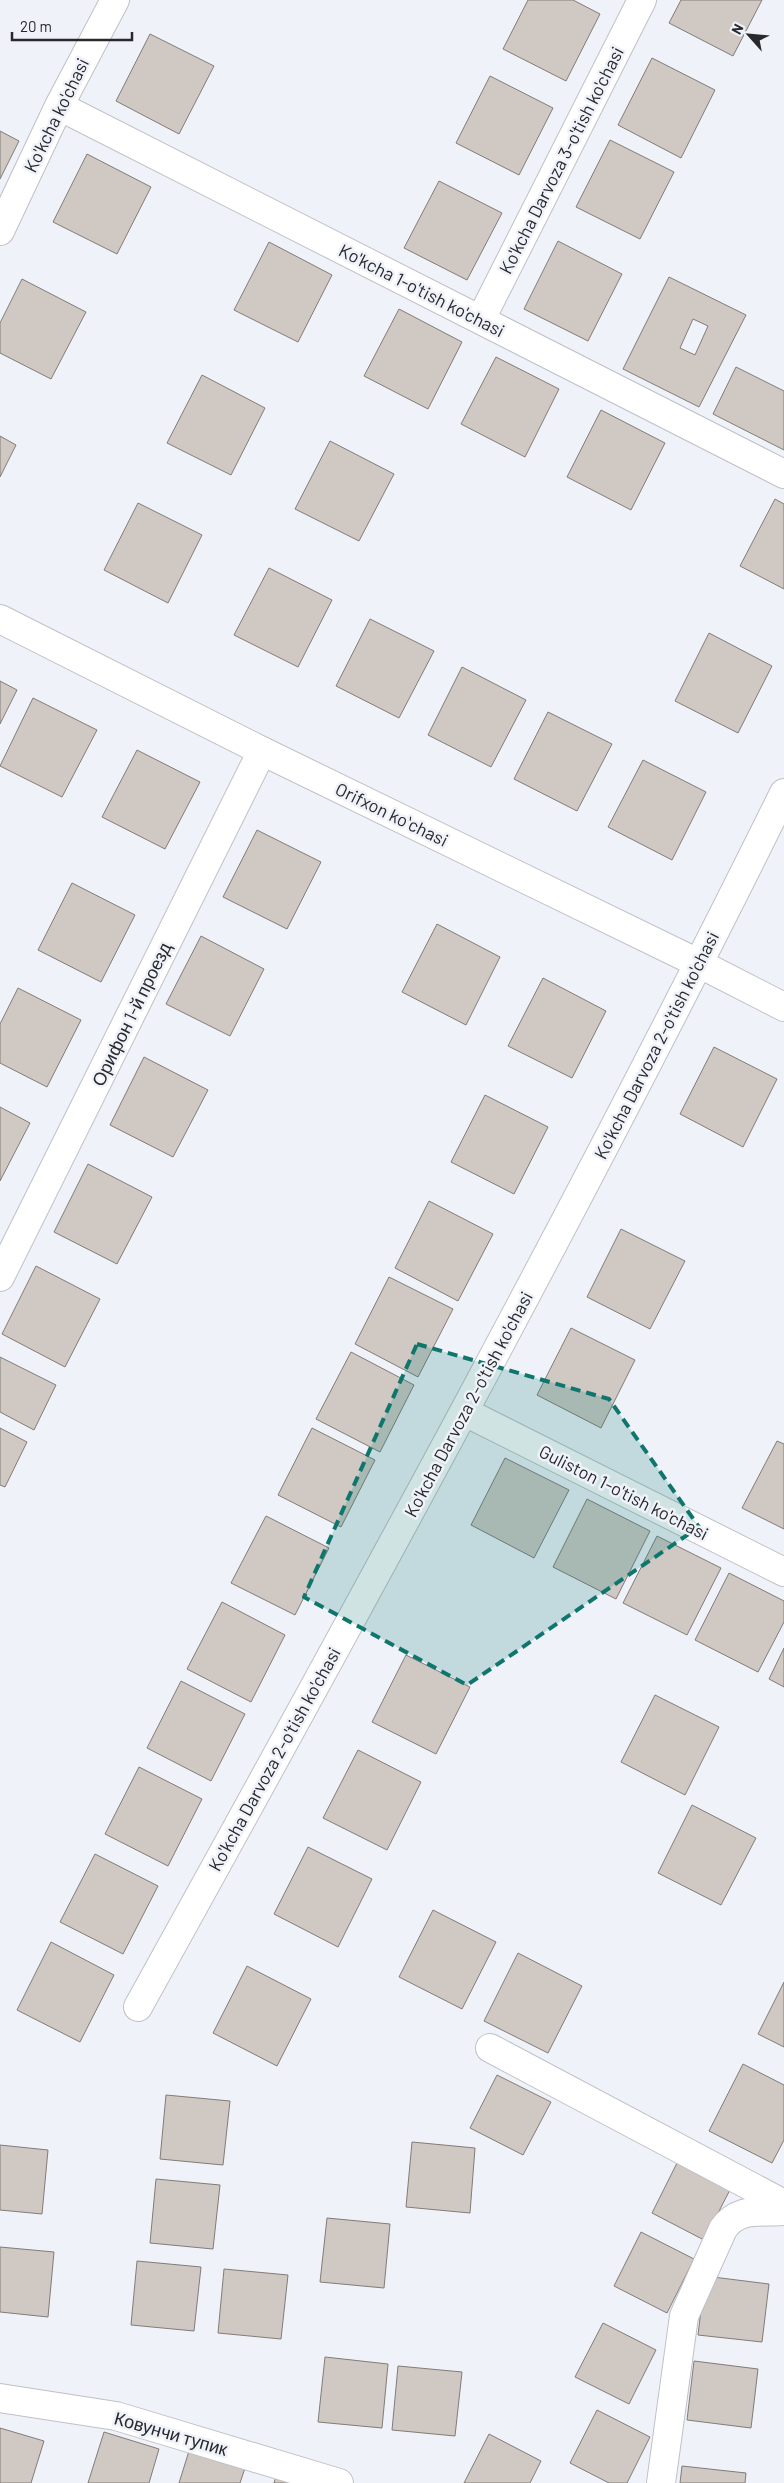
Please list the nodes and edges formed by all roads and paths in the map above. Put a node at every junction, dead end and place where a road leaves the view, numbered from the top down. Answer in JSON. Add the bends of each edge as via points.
{"nodes":[{"id":1,"x":115,"y":0,"type":"edge"},
{"id":2,"x":642,"y":0,"type":"edge"},
{"id":3,"x":59,"y":106,"type":"junction"},
{"id":4,"x":0,"y":231,"type":"edge"},
{"id":5,"x":480,"y":319,"type":"junction"},
{"id":6,"x":784,"y":474,"type":"edge"},
{"id":7,"x":0,"y":619,"type":"edge"},
{"id":8,"x":262,"y":751,"type":"junction"},
{"id":9,"x":784,"y":793,"type":"edge"},
{"id":10,"x":700,"y":964,"type":"junction"},
{"id":11,"x":784,"y":1008,"type":"edge"},
{"id":12,"x":0,"y":1277,"type":"edge"},
{"id":13,"x":465,"y":1412,"type":"junction"},
{"id":14,"x":784,"y":1572,"type":"edge"},
{"id":15,"x":138,"y":2007,"type":"dead end"},
{"id":16,"x":490,"y":2048,"type":"dead end"},
{"id":17,"x":784,"y":2204,"type":"edge"},
{"id":18,"x":784,"y":2211,"type":"edge"},
{"id":19,"x":0,"y":2398,"type":"edge"},
{"id":20,"x":339,"y":2483,"type":"edge"},
{"id":21,"x":661,"y":2483,"type":"edge"}],
"edges":[{"from":1,"to":3,"type":"street","name":"Ko'kcha ko'chasi"},
{"from":2,"to":5,"type":"street","name":"Ko'kcha Darvoza 3-o'tish ko'chasi"},
{"from":3,"to":4,"type":"street","name":"Ko'kcha ko'chasi"},
{"from":3,"to":5,"type":"street","name":"Ko'kcha 1-o'tish ko'chasi"},
{"from":5,"to":6,"type":"street","name":"Ko'kcha 1-o'tish ko'chasi"},
{"from":7,"to":8,"type":"street","name":"Orifxon koʻchasi"},
{"from":8,"to":10,"type":"street","name":"Orifxon koʻchasi"},
{"from":8,"to":12,"type":"street","name":"Орифон 1-й проезд"},
{"from":9,"to":10,"type":"street","name":"Ko'kcha Darvoza 2-o'tish ko'chasi"},
{"from":10,"to":11,"type":"street","name":"Orifxon koʻchasi"},
{"from":10,"to":13,"type":"street","name":"Ko'kcha Darvoza 2-o'tish ko'chasi"},
{"from":13,"to":14,"type":"street","name":"Guliston 1-o'tish ko'chasi"},
{"from":13,"to":15,"type":"street","name":"Ko'kcha Darvoza 2-o'tish ko'chasi"},
{"from":16,"to":17,"type":"street"},
{"from":18,"to":21,"type":"street","via":[[738,2214],[730,2219],[719,2238],[684,2316]]},
{"from":19,"to":20,"type":"street","name":"Ковунчи тупик","via":[[116,2416]]}]}
